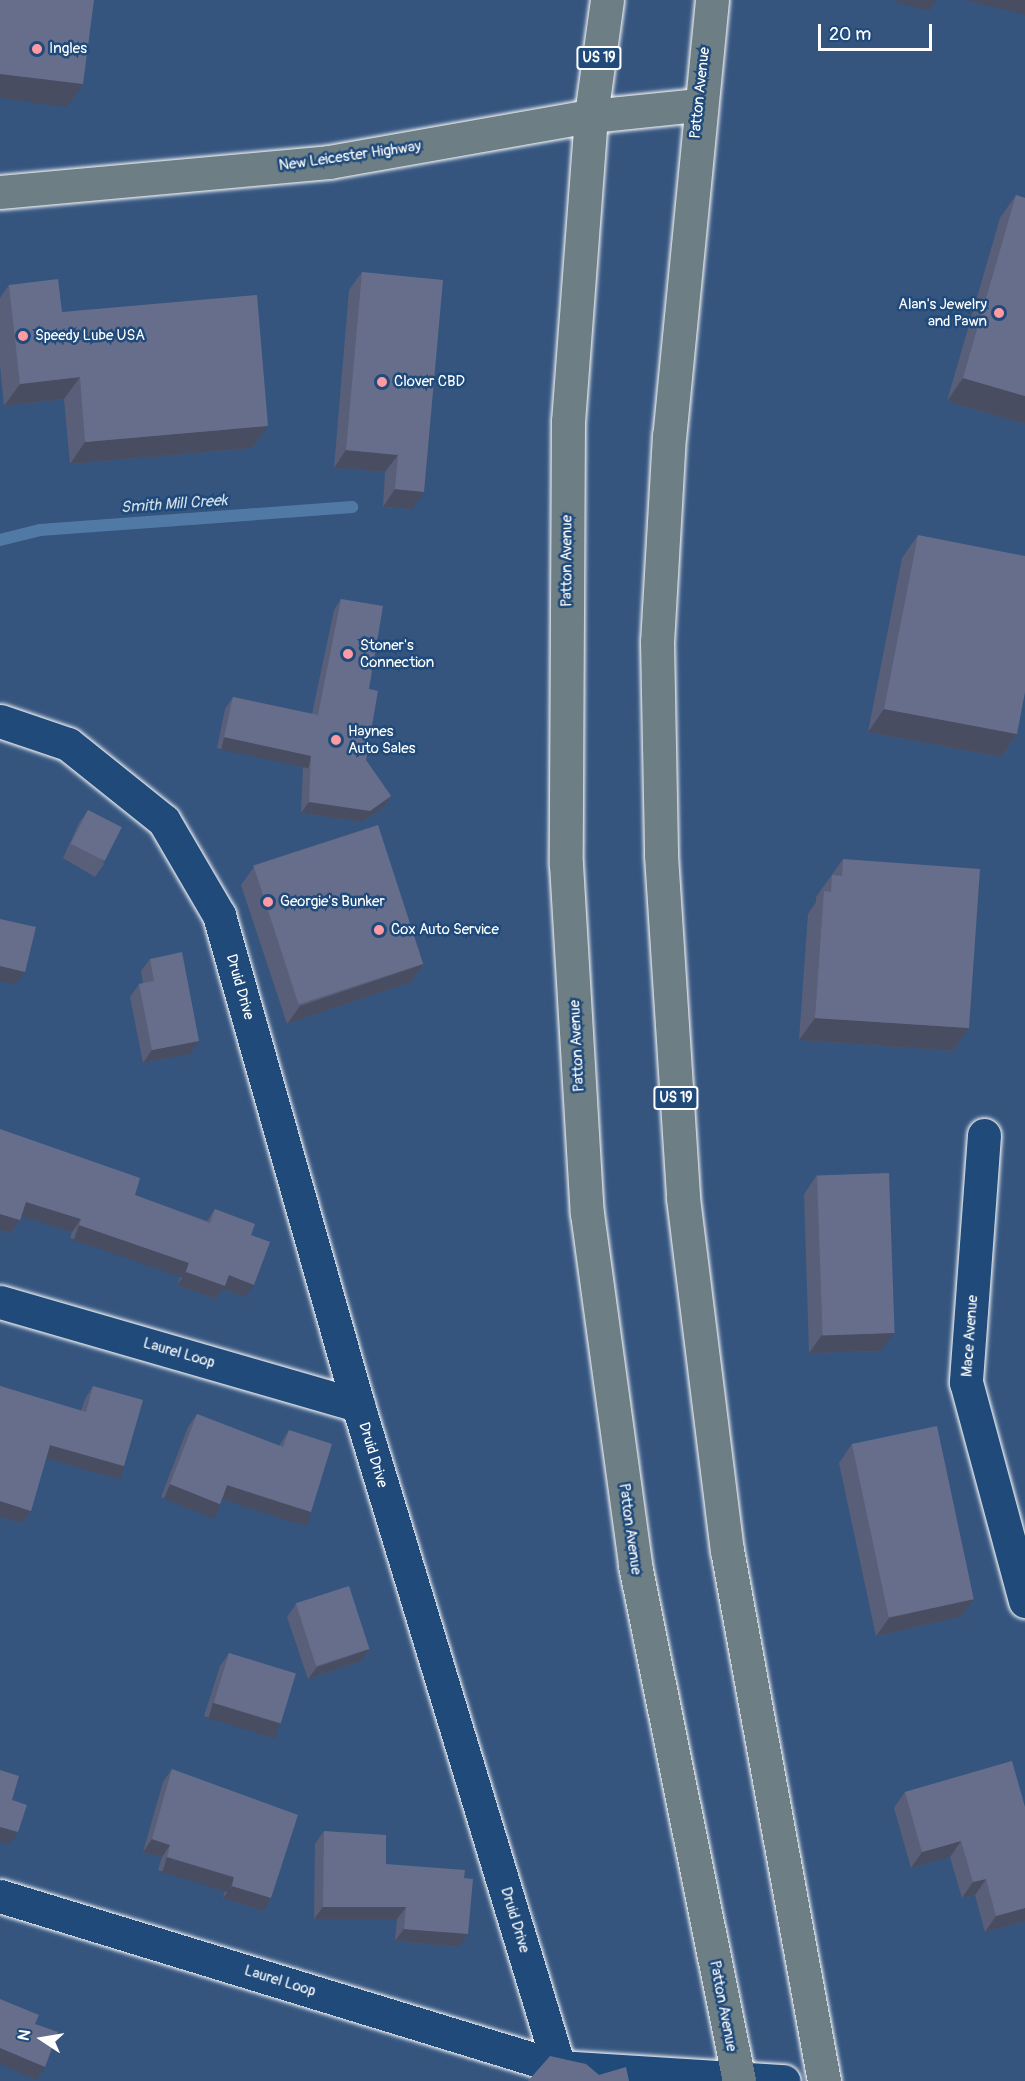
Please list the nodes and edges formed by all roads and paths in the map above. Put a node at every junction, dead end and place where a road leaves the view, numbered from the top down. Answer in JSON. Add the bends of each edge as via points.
{"nodes":[{"id":1,"x":607,"y":0,"type":"edge"},
{"id":2,"x":712,"y":0,"type":"edge"},
{"id":3,"x":698,"y":105,"type":"junction"},
{"id":4,"x":591,"y":116,"type":"junction"},
{"id":5,"x":0,"y":192,"type":"edge"},
{"id":6,"x":0,"y":721,"type":"edge"},
{"id":7,"x":984,"y":1135,"type":"dead end"},
{"id":8,"x":0,"y":1302,"type":"edge"},
{"id":9,"x":358,"y":1405,"type":"junction"},
{"id":10,"x":1025,"y":1601,"type":"edge"},
{"id":11,"x":0,"y":1896,"type":"edge"},
{"id":12,"x":560,"y":2067,"type":"junction"},
{"id":13,"x":738,"y":2078,"type":"edge"},
{"id":14,"x":784,"y":2081,"type":"edge"},
{"id":15,"x":824,"y":2081,"type":"edge"}],
"edges":[{"from":1,"to":4,"type":"main road","name":"Patton Avenue","number":"US 19"},
{"from":2,"to":3,"type":"main road","name":"Patton Avenue","number":"US 19"},
{"from":3,"to":4,"type":"main road","name":"New Leicester Highway"},
{"from":3,"to":15,"type":"main road","name":"Patton Avenue","number":"US 19","via":[[657,641],[670,997],[683,1198],[727,1550]]},
{"from":4,"to":5,"type":"main road","name":"New Leicester Highway","via":[[329,162]]},
{"from":4,"to":13,"type":"main road","name":"Patton Avenue","number":"US 19","via":[[568,421],[565,760],[586,1213],[634,1565]]},
{"from":6,"to":9,"type":"street","name":"Druid Drive","via":[[68,744],[164,821],[219,915]]},
{"from":7,"to":10,"type":"street","name":"Mace Avenue","via":[[966,1382]]},
{"from":8,"to":9,"type":"street","name":"Laurel Loop"},
{"from":9,"to":12,"type":"street","name":"Druid Drive"},
{"from":11,"to":12,"type":"street","name":"Laurel Loop"},
{"from":12,"to":13,"type":"street"},
{"from":13,"to":14,"type":"street"}]}
